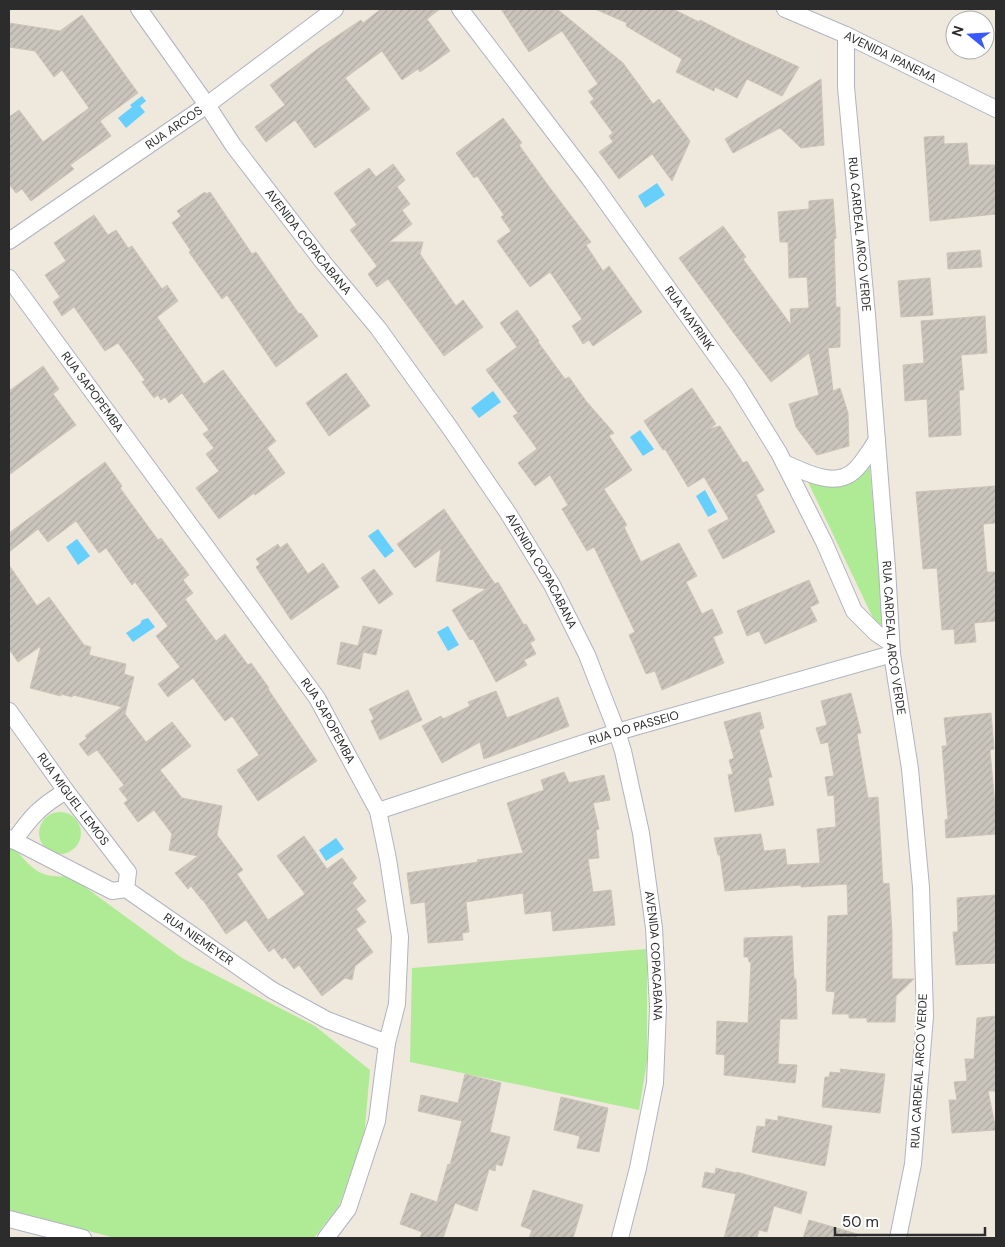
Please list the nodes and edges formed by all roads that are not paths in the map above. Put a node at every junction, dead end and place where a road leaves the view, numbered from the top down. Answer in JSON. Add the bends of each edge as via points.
{"nodes":[{"id":1,"x":139,"y":9,"type":"edge"},
{"id":2,"x":334,"y":9,"type":"edge"},
{"id":3,"x":460,"y":9,"type":"edge"},
{"id":4,"x":785,"y":9,"type":"edge"},
{"id":5,"x":846,"y":35,"type":"junction"},
{"id":6,"x":207,"y":105,"type":"junction"},
{"id":7,"x":996,"y":109,"type":"edge"},
{"id":8,"x":9,"y":241,"type":"edge"},
{"id":9,"x":9,"y":278,"type":"edge"},
{"id":10,"x":877,"y":440,"type":"junction"},
{"id":11,"x":784,"y":463,"type":"junction"},
{"id":12,"x":892,"y":648,"type":"junction"},
{"id":13,"x":9,"y":710,"type":"edge"},
{"id":14,"x":617,"y":732,"type":"junction"},
{"id":15,"x":66,"y":791,"type":"junction"},
{"id":16,"x":378,"y":811,"type":"junction"},
{"id":17,"x":12,"y":839,"type":"edge"},
{"id":18,"x":126,"y":888,"type":"junction"},
{"id":19,"x":387,"y":1043,"type":"junction"},
{"id":20,"x":9,"y":1219,"type":"edge"},
{"id":21,"x":83,"y":1238,"type":"edge"},
{"id":22,"x":326,"y":1238,"type":"edge"},
{"id":23,"x":620,"y":1238,"type":"edge"},
{"id":24,"x":898,"y":1238,"type":"edge"}],
"edges":[{"from":1,"to":6,"type":"street","name":"AVENIDA COPACABANA"},
{"from":2,"to":6,"type":"street","name":"RUA ARCOS"},
{"from":3,"to":11,"type":"street","name":"RUA MAYRINK","via":[[592,182],[737,386]]},
{"from":4,"to":5,"type":"street","name":"AVENIDA IPANEMA"},
{"from":5,"to":7,"type":"street","name":"AVENIDA IPANEMA"},
{"from":5,"to":10,"type":"street","name":"RUA CARDEAL ARCO VERDE","via":[[846,87]]},
{"from":6,"to":8,"type":"street","name":"RUA ARCOS"},
{"from":6,"to":14,"type":"street","name":"AVENIDA COPACABANA","via":[[323,262],[378,328],[508,513],[557,594],[587,655]]},
{"from":9,"to":16,"type":"street","name":"RUA SAPOPEMBA","via":[[317,698]]},
{"from":10,"to":11,"type":"street","via":[[853,472],[842,478],[830,480]]},
{"from":10,"to":12,"type":"street","name":"RUA CARDEAL ARCO VERDE"},
{"from":11,"to":12,"type":"street","name":"RUA MAYRINK","via":[[854,611]]},
{"from":12,"to":14,"type":"street","name":"RUA DO PASSEIO"},
{"from":12,"to":24,"type":"street","name":"RUA CARDEAL ARCO VERDE","via":[[910,769],[921,887],[925,1016],[913,1164]]},
{"from":13,"to":15,"type":"street","name":"RUA MIGUEL LEMOS"},
{"from":14,"to":16,"type":"street","name":"RUA DO PASSEIO"},
{"from":14,"to":23,"type":"street","name":"AVENIDA COPACABANA","via":[[641,833],[654,928],[658,1007],[655,1083]]},
{"from":15,"to":17,"type":"street","via":[[45,804]]},
{"from":15,"to":18,"type":"street","name":"RUA MIGUEL LEMOS","via":[[128,872]]},
{"from":16,"to":19,"type":"street","name":"RUA SAPOPEMBA","via":[[400,937],[397,1004]]},
{"from":17,"to":18,"type":"street","via":[[112,891]]},
{"from":18,"to":19,"type":"street","name":"RUA NIEMEYER","via":[[272,990],[327,1020]]},
{"from":19,"to":22,"type":"street","name":"RUA SAPOPEMBA","via":[[377,1121],[348,1209]]},
{"from":20,"to":21,"type":"street"}]}
